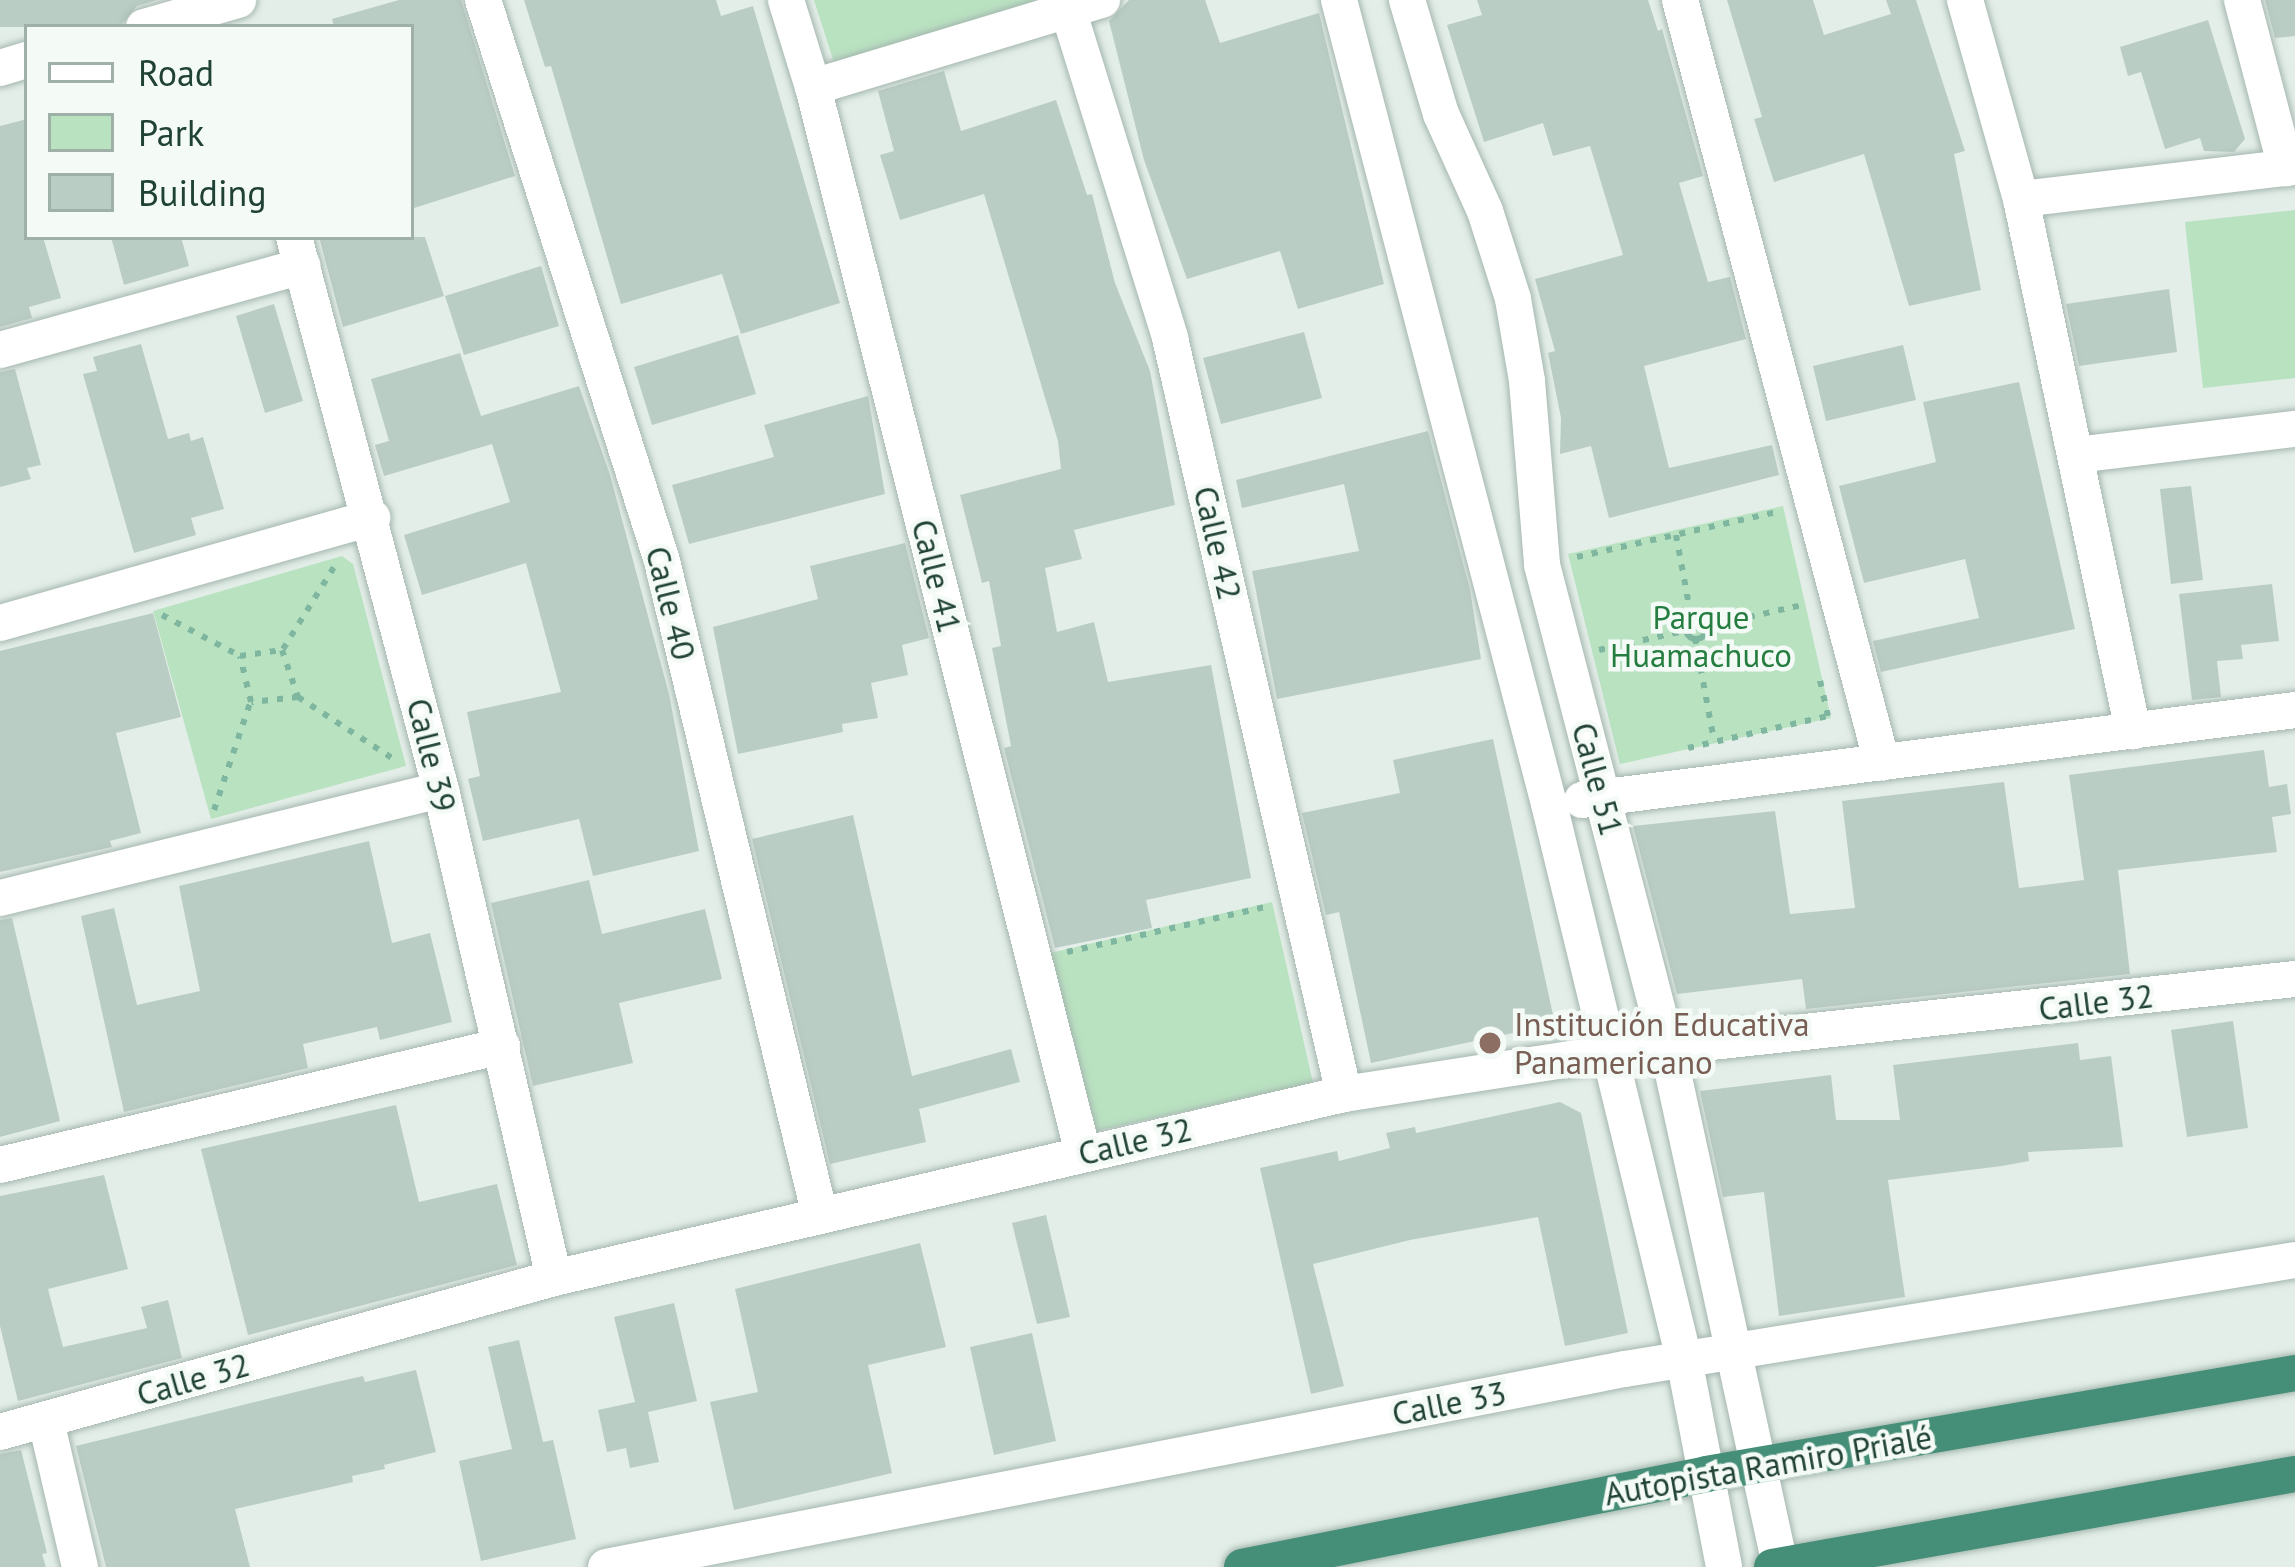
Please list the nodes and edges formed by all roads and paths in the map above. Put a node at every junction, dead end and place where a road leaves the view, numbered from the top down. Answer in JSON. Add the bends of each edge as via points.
{"nodes":[{"id":1,"x":483,"y":0,"type":"edge"},
{"id":2,"x":786,"y":0,"type":"edge"},
{"id":3,"x":1339,"y":0,"type":"edge"},
{"id":4,"x":1407,"y":0,"type":"edge"},
{"id":5,"x":1680,"y":0,"type":"edge"},
{"id":6,"x":1964,"y":0,"type":"edge"},
{"id":7,"x":2242,"y":0,"type":"edge"},
{"id":8,"x":1078,"y":3,"type":"edge"},
{"id":9,"x":227,"y":11,"type":"edge"},
{"id":10,"x":160,"y":24,"type":"edge"},
{"id":11,"x":813,"y":87,"type":"junction"},
{"id":12,"x":2290,"y":167,"type":"edge"},
{"id":13,"x":2021,"y":199,"type":"junction"},
{"id":14,"x":298,"y":251,"type":"edge"},
{"id":15,"x":0,"y":350,"type":"edge"},
{"id":16,"x":2295,"y":429,"type":"edge"},
{"id":17,"x":2076,"y":455,"type":"junction"},
{"id":18,"x":372,"y":518,"type":"junction"},
{"id":19,"x":1785,"y":530,"type":"dead end"},
{"id":20,"x":1676,"y":535,"type":"junction"},
{"id":21,"x":341,"y":556,"type":"dead end"},
{"id":22,"x":1574,"y":558,"type":"dead end"},
{"id":23,"x":1798,"y":586,"type":"dead end"},
{"id":24,"x":1802,"y":604,"type":"junction"},
{"id":25,"x":153,"y":611,"type":"dead end"},
{"id":26,"x":1692,"y":621,"type":"junction"},
{"id":27,"x":0,"y":623,"type":"edge"},
{"id":28,"x":1705,"y":627,"type":"junction"},
{"id":29,"x":1808,"y":627,"type":"dead end"},
{"id":30,"x":1688,"y":631,"type":"junction"},
{"id":31,"x":1695,"y":638,"type":"junction"},
{"id":32,"x":282,"y":650,"type":"junction"},
{"id":33,"x":1595,"y":651,"type":"dead end"},
{"id":34,"x":240,"y":656,"type":"junction"},
{"id":35,"x":1818,"y":671,"type":"dead end"},
{"id":36,"x":298,"y":697,"type":"junction"},
{"id":37,"x":250,"y":702,"type":"junction"},
{"id":38,"x":2295,"y":710,"type":"edge"},
{"id":39,"x":2133,"y":731,"type":"junction"},
{"id":40,"x":1714,"y":742,"type":"junction"},
{"id":41,"x":1667,"y":752,"type":"dead end"},
{"id":42,"x":1882,"y":763,"type":"junction"},
{"id":43,"x":441,"y":790,"type":"junction"},
{"id":44,"x":1604,"y":797,"type":"junction"},
{"id":45,"x":1549,"y":804,"type":"junction"},
{"id":46,"x":211,"y":819,"type":"dead end"},
{"id":47,"x":0,"y":898,"type":"edge"},
{"id":48,"x":1299,"y":900,"type":"junction"},
{"id":49,"x":1034,"y":959,"type":"junction"},
{"id":50,"x":2295,"y":979,"type":"edge"},
{"id":51,"x":502,"y":1046,"type":"junction"},
{"id":52,"x":1668,"y":1050,"type":"junction"},
{"id":53,"x":1610,"y":1053,"type":"junction"},
{"id":54,"x":1344,"y":1094,"type":"junction"},
{"id":55,"x":1083,"y":1153,"type":"junction"},
{"id":56,"x":0,"y":1165,"type":"edge"},
{"id":57,"x":820,"y":1216,"type":"junction"},
{"id":58,"x":2295,"y":1260,"type":"edge"},
{"id":59,"x":554,"y":1278,"type":"junction"},
{"id":60,"x":1737,"y":1351,"type":"junction"},
{"id":61,"x":1684,"y":1359,"type":"junction"},
{"id":62,"x":2295,"y":1373,"type":"edge"},
{"id":63,"x":46,"y":1421,"type":"junction"},
{"id":64,"x":0,"y":1432,"type":"edge"},
{"id":65,"x":1760,"y":1466,"type":"junction"},
{"id":66,"x":1706,"y":1474,"type":"junction"},
{"id":67,"x":2295,"y":1474,"type":"edge"},
{"id":68,"x":1776,"y":1566,"type":"edge"},
{"id":69,"x":80,"y":1567,"type":"edge"},
{"id":70,"x":606,"y":1567,"type":"edge"},
{"id":71,"x":1242,"y":1567,"type":"edge"},
{"id":72,"x":1724,"y":1567,"type":"edge"}],
"edges":[{"from":1,"to":57,"type":"street","name":"Calle 40","via":[[662,561]]},
{"from":2,"to":11,"type":"street","name":"Calle 41"},
{"from":3,"to":45,"type":"street","name":"Calle 51"},
{"from":4,"to":44,"type":"street","name":"Calle 51","via":[[1441,114],[1513,299],[1542,565]]},
{"from":5,"to":42,"type":"street"},
{"from":6,"to":13,"type":"street"},
{"from":7,"to":12,"type":"street"},
{"from":8,"to":11,"type":"street"},
{"from":8,"to":48,"type":"street","name":"Calle 42","via":[[1170,338]]},
{"from":9,"to":10,"type":"street"},
{"from":11,"to":49,"type":"street","name":"Calle 41"},
{"from":12,"to":13,"type":"street"},
{"from":13,"to":17,"type":"street"},
{"from":14,"to":15,"type":"street"},
{"from":14,"to":18,"type":"street","name":"Calle 39"},
{"from":16,"to":17,"type":"street"},
{"from":17,"to":39,"type":"street"},
{"from":18,"to":27,"type":"street"},
{"from":18,"to":43,"type":"street","name":"Calle 39"},
{"from":19,"to":20,"type":"path","via":[[1781,511]]},
{"from":20,"to":22,"type":"path"},
{"from":20,"to":26,"type":"path"},
{"from":21,"to":32,"type":"path"},
{"from":23,"to":24,"type":"path"},
{"from":24,"to":28,"type":"path"},
{"from":24,"to":29,"type":"path"},
{"from":25,"to":34,"type":"path"},
{"from":26,"to":28,"type":"path","via":[[1702,618]]},
{"from":26,"to":30,"type":"path","via":[[1685,622]]},
{"from":28,"to":31,"type":"path","via":[[1706,636]]},
{"from":30,"to":31,"type":"path"},
{"from":30,"to":33,"type":"path"},
{"from":31,"to":40,"type":"path"},
{"from":32,"to":34,"type":"path"},
{"from":32,"to":36,"type":"path"},
{"from":34,"to":37,"type":"path"},
{"from":35,"to":40,"type":"path","via":[[1828,716]]},
{"from":36,"to":37,"type":"path"},
{"from":36,"to":43,"type":"path"},
{"from":37,"to":46,"type":"path"},
{"from":38,"to":39,"type":"street"},
{"from":39,"to":42,"type":"street"},
{"from":40,"to":41,"type":"path"},
{"from":42,"to":44,"type":"street"},
{"from":43,"to":47,"type":"street"},
{"from":43,"to":51,"type":"street","name":"Calle 39"},
{"from":44,"to":45,"type":"street"},
{"from":44,"to":52,"type":"street","name":"Calle 51"},
{"from":45,"to":53,"type":"street","name":"Calle 51"},
{"from":48,"to":49,"type":"path"},
{"from":48,"to":54,"type":"street","name":"Calle 42"},
{"from":49,"to":55,"type":"street","name":"Calle 41"},
{"from":50,"to":52,"type":"street","name":"Calle 32"},
{"from":51,"to":56,"type":"street"},
{"from":51,"to":59,"type":"street","name":"Calle 39"},
{"from":52,"to":53,"type":"street","name":"Calle 32"},
{"from":52,"to":60,"type":"street","name":"Calle 51"},
{"from":53,"to":54,"type":"street","name":"Calle 32"},
{"from":53,"to":61,"type":"street","name":"Calle 51"},
{"from":54,"to":55,"type":"street","name":"Calle 32"},
{"from":55,"to":57,"type":"street","name":"Calle 32"},
{"from":57,"to":59,"type":"street","name":"Calle 32"},
{"from":58,"to":60,"type":"street","name":"Calle 33"},
{"from":59,"to":63,"type":"street","name":"Calle 32"},
{"from":60,"to":61,"type":"street","name":"Calle 33"},
{"from":60,"to":65,"type":"street","name":"Calle 51"},
{"from":61,"to":66,"type":"street","name":"Calle 51"},
{"from":61,"to":70,"type":"street","name":"Calle 33"},
{"from":62,"to":65,"type":"highway","name":"Autopista Ramiro Prialé"},
{"from":63,"to":64,"type":"street","name":"Calle 32"},
{"from":63,"to":69,"type":"street"},
{"from":65,"to":66,"type":"highway","name":"Autopista Ramiro Prialé"},
{"from":65,"to":68,"type":"street","name":"Calle 51"},
{"from":66,"to":71,"type":"highway","name":"Autopista Ramiro Prialé"},
{"from":66,"to":72,"type":"street","name":"Calle 51"},
{"from":67,"to":68,"type":"highway"}]}
